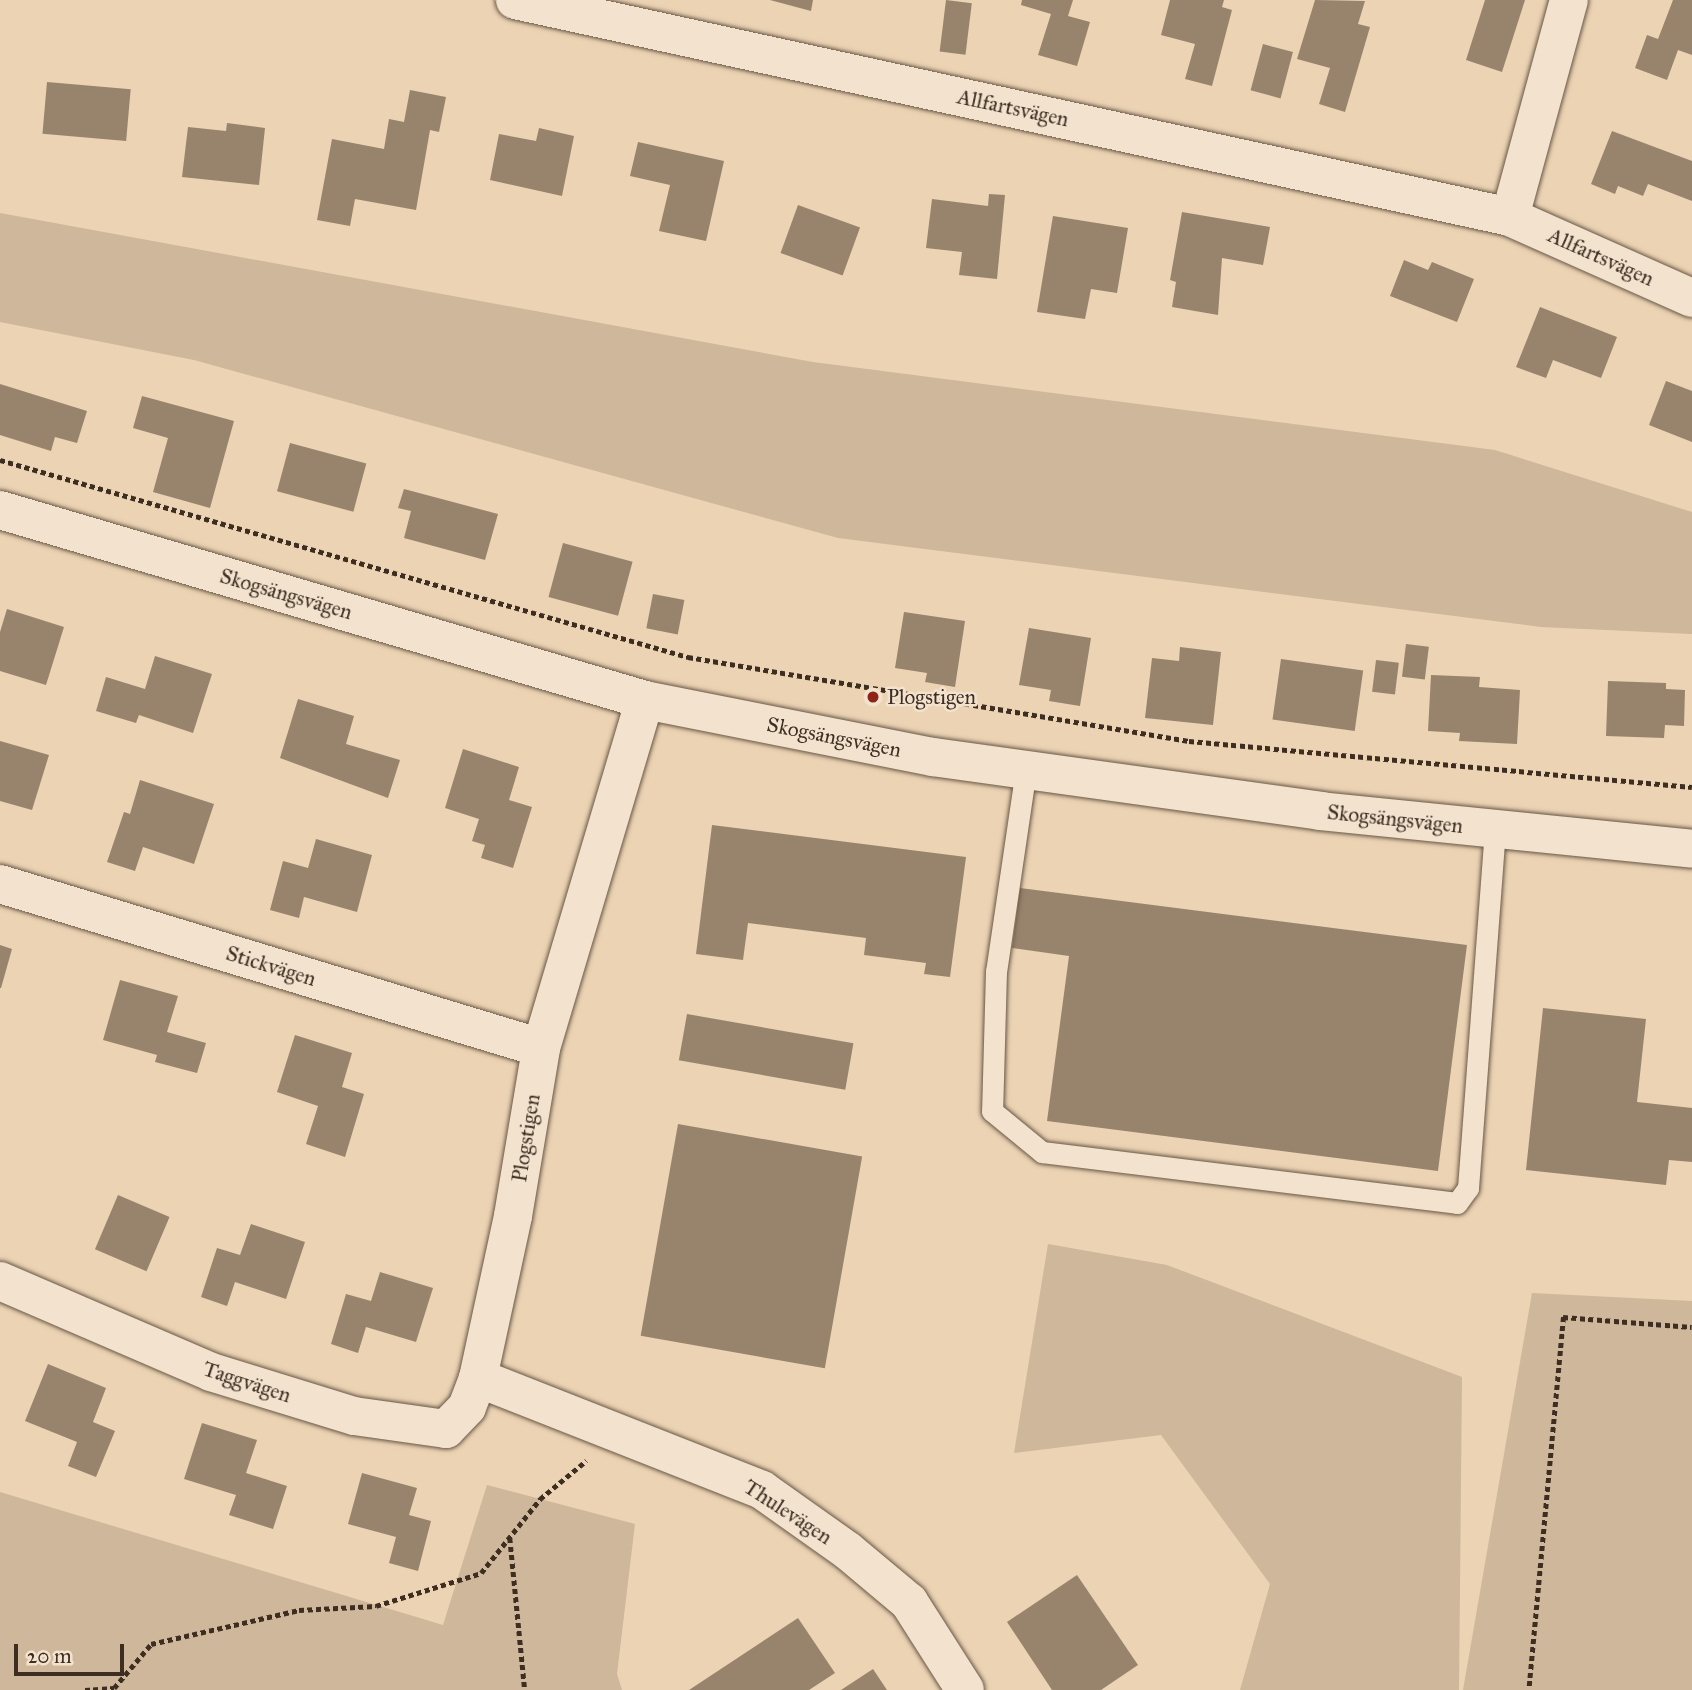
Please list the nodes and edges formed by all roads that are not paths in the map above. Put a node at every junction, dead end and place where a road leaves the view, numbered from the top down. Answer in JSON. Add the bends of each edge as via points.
{"nodes":[{"id":1,"x":515,"y":0,"type":"edge"},
{"id":2,"x":1569,"y":0,"type":"edge"},
{"id":3,"x":1510,"y":217,"type":"junction"},
{"id":4,"x":1692,"y":298,"type":"edge"},
{"id":5,"x":0,"y":510,"type":"edge"},
{"id":6,"x":645,"y":699,"type":"junction"},
{"id":7,"x":1026,"y":769,"type":"junction"},
{"id":8,"x":1495,"y":829,"type":"junction"},
{"id":9,"x":1692,"y":849,"type":"edge"},
{"id":10,"x":0,"y":884,"type":"edge"},
{"id":11,"x":541,"y":1048,"type":"junction"},
{"id":12,"x":0,"y":1281,"type":"edge"},
{"id":13,"x":478,"y":1378,"type":"junction"},
{"id":14,"x":965,"y":1690,"type":"edge"}],
"edges":[{"from":1,"to":3,"type":"street","name":"Allfartsvägen"},
{"from":2,"to":3,"type":"street"},
{"from":3,"to":4,"type":"street","name":"Allfartsvägen"},
{"from":5,"to":6,"type":"street","name":"Skogsängsvägen"},
{"from":6,"to":7,"type":"street","name":"Skogsängsvägen","via":[[933,757]]},
{"from":6,"to":11,"type":"street","name":"Plogstigen"},
{"from":7,"to":8,"type":"street","name":"Skogsängsvägen","via":[[1320,811]]},
{"from":7,"to":8,"type":"lane","via":[[996,971],[992,1111],[1042,1152],[1457,1203],[1468,1188]]},
{"from":8,"to":9,"type":"street","name":"Skogsängsvägen"},
{"from":10,"to":11,"type":"street","name":"Stickvägen"},
{"from":11,"to":13,"type":"street","name":"Plogstigen","via":[[513,1216]]},
{"from":12,"to":13,"type":"street","name":"Taggvägen","via":[[211,1372],[354,1416],[446,1429],[467,1407]]},
{"from":13,"to":14,"type":"street","name":"Thulevägen","via":[[596,1426],[622,1431],[762,1490],[848,1551],[909,1602]]}]}
